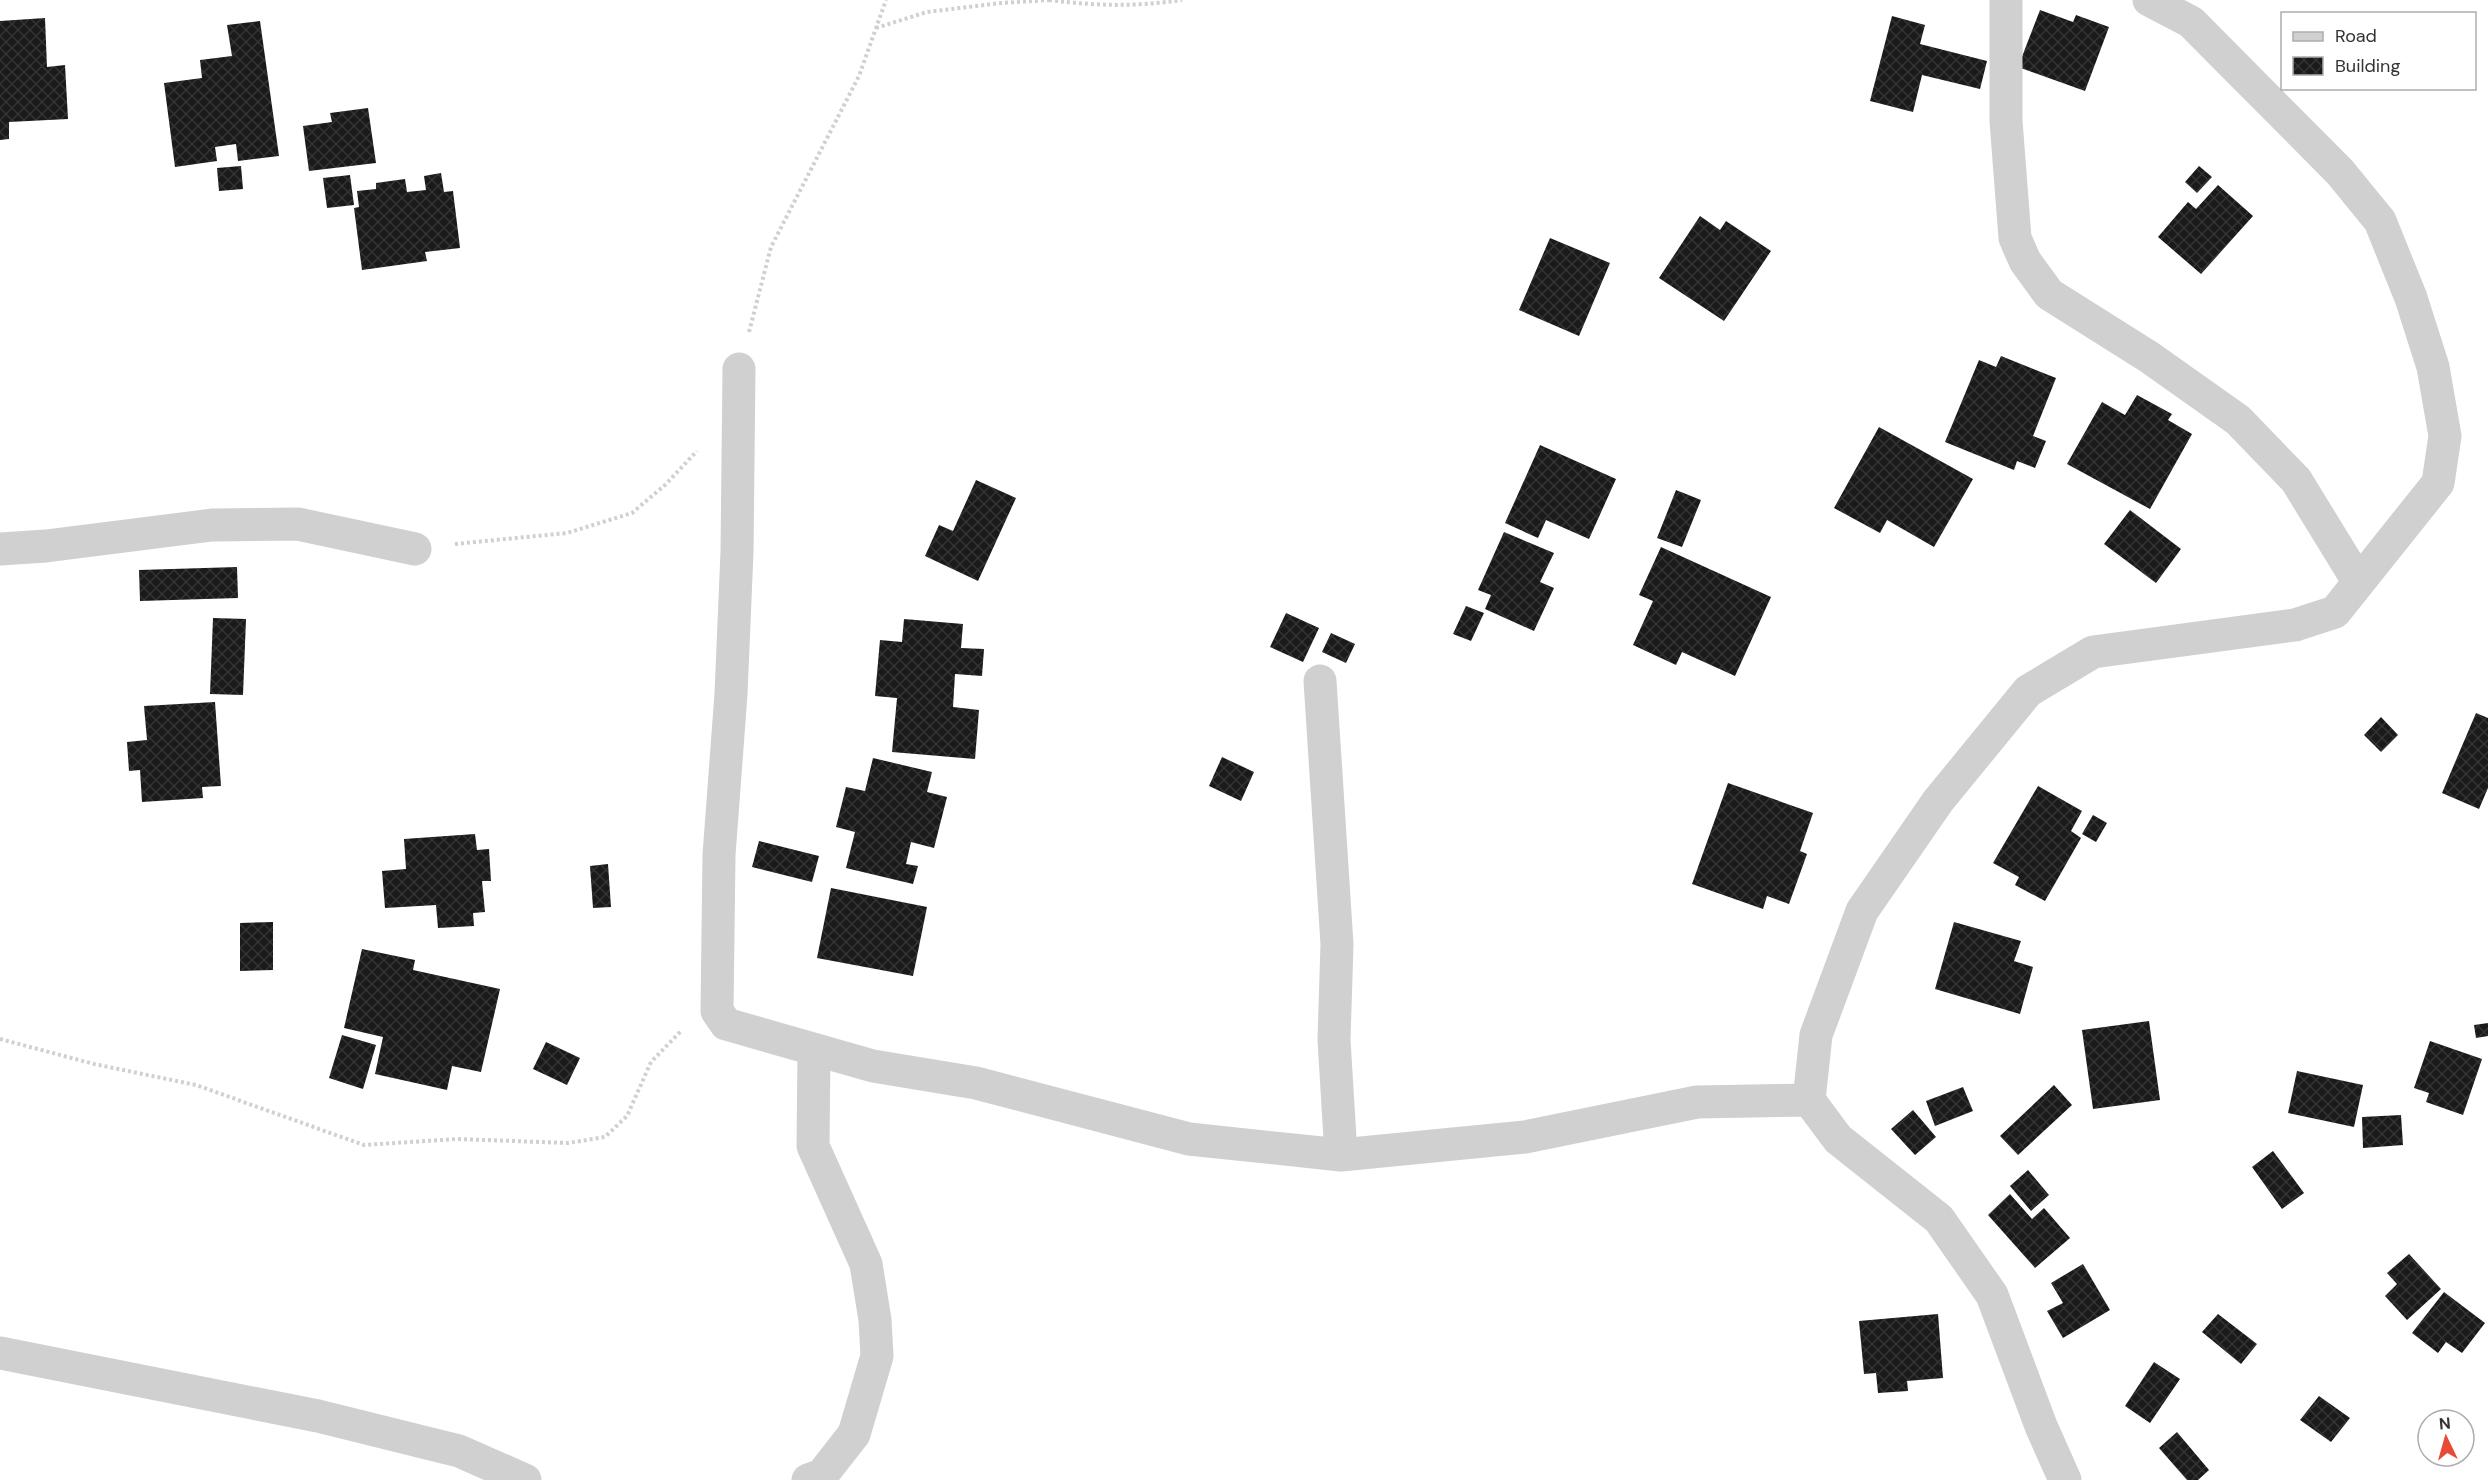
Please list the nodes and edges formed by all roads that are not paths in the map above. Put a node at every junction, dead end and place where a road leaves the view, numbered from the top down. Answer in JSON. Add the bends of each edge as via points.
{"nodes":[{"id":1,"x":2006,"y":0,"type":"edge"},
{"id":2,"x":2149,"y":0,"type":"edge"},
{"id":3,"x":739,"y":369,"type":"road end"},
{"id":4,"x":0,"y":549,"type":"edge"},
{"id":5,"x":415,"y":549,"type":"road end"},
{"id":6,"x":2358,"y":581,"type":"junction"},
{"id":7,"x":1320,"y":681,"type":"dead end"},
{"id":8,"x":814,"y":1051,"type":"junction"},
{"id":9,"x":1809,"y":1100,"type":"junction"},
{"id":10,"x":1341,"y":1155,"type":"junction"},
{"id":11,"x":0,"y":1353,"type":"edge"},
{"id":12,"x":525,"y":1480,"type":"edge"},
{"id":13,"x":808,"y":1480,"type":"edge"},
{"id":14,"x":2065,"y":1480,"type":"edge"}],
"edges":[{"from":1,"to":6,"type":"street","via":[[2006,121],[2015,238],[2025,261],[2049,294],[2149,357],[2238,420],[2296,480]]},
{"from":2,"to":6,"type":"street","via":[[2192,22],[2340,172],[2380,221],[2411,298],[2433,367],[2445,436],[2438,483]]},
{"from":3,"to":8,"type":"street","via":[[737,552],[719,855],[717,1011],[726,1024]]},
{"from":4,"to":5,"type":"street","via":[[212,525],[277,524],[298,524]]},
{"from":6,"to":9,"type":"street","via":[[2335,612],[2305,622],[2093,652],[2028,691],[1938,801],[1862,911],[1816,1035]]},
{"from":7,"to":10,"type":"street","via":[[1337,944],[1334,1040]]},
{"from":8,"to":10,"type":"street","via":[[873,1066],[976,1083],[1189,1139]]},
{"from":8,"to":13,"type":"street","via":[[813,1146],[866,1264],[877,1356],[854,1434],[822,1474]]},
{"from":9,"to":10,"type":"street","via":[[1697,1102],[1525,1137]]},
{"from":9,"to":14,"type":"street","via":[[1838,1139],[1939,1219],[1992,1295]]},
{"from":11,"to":12,"type":"street","via":[[318,1416],[459,1451]]}]}
